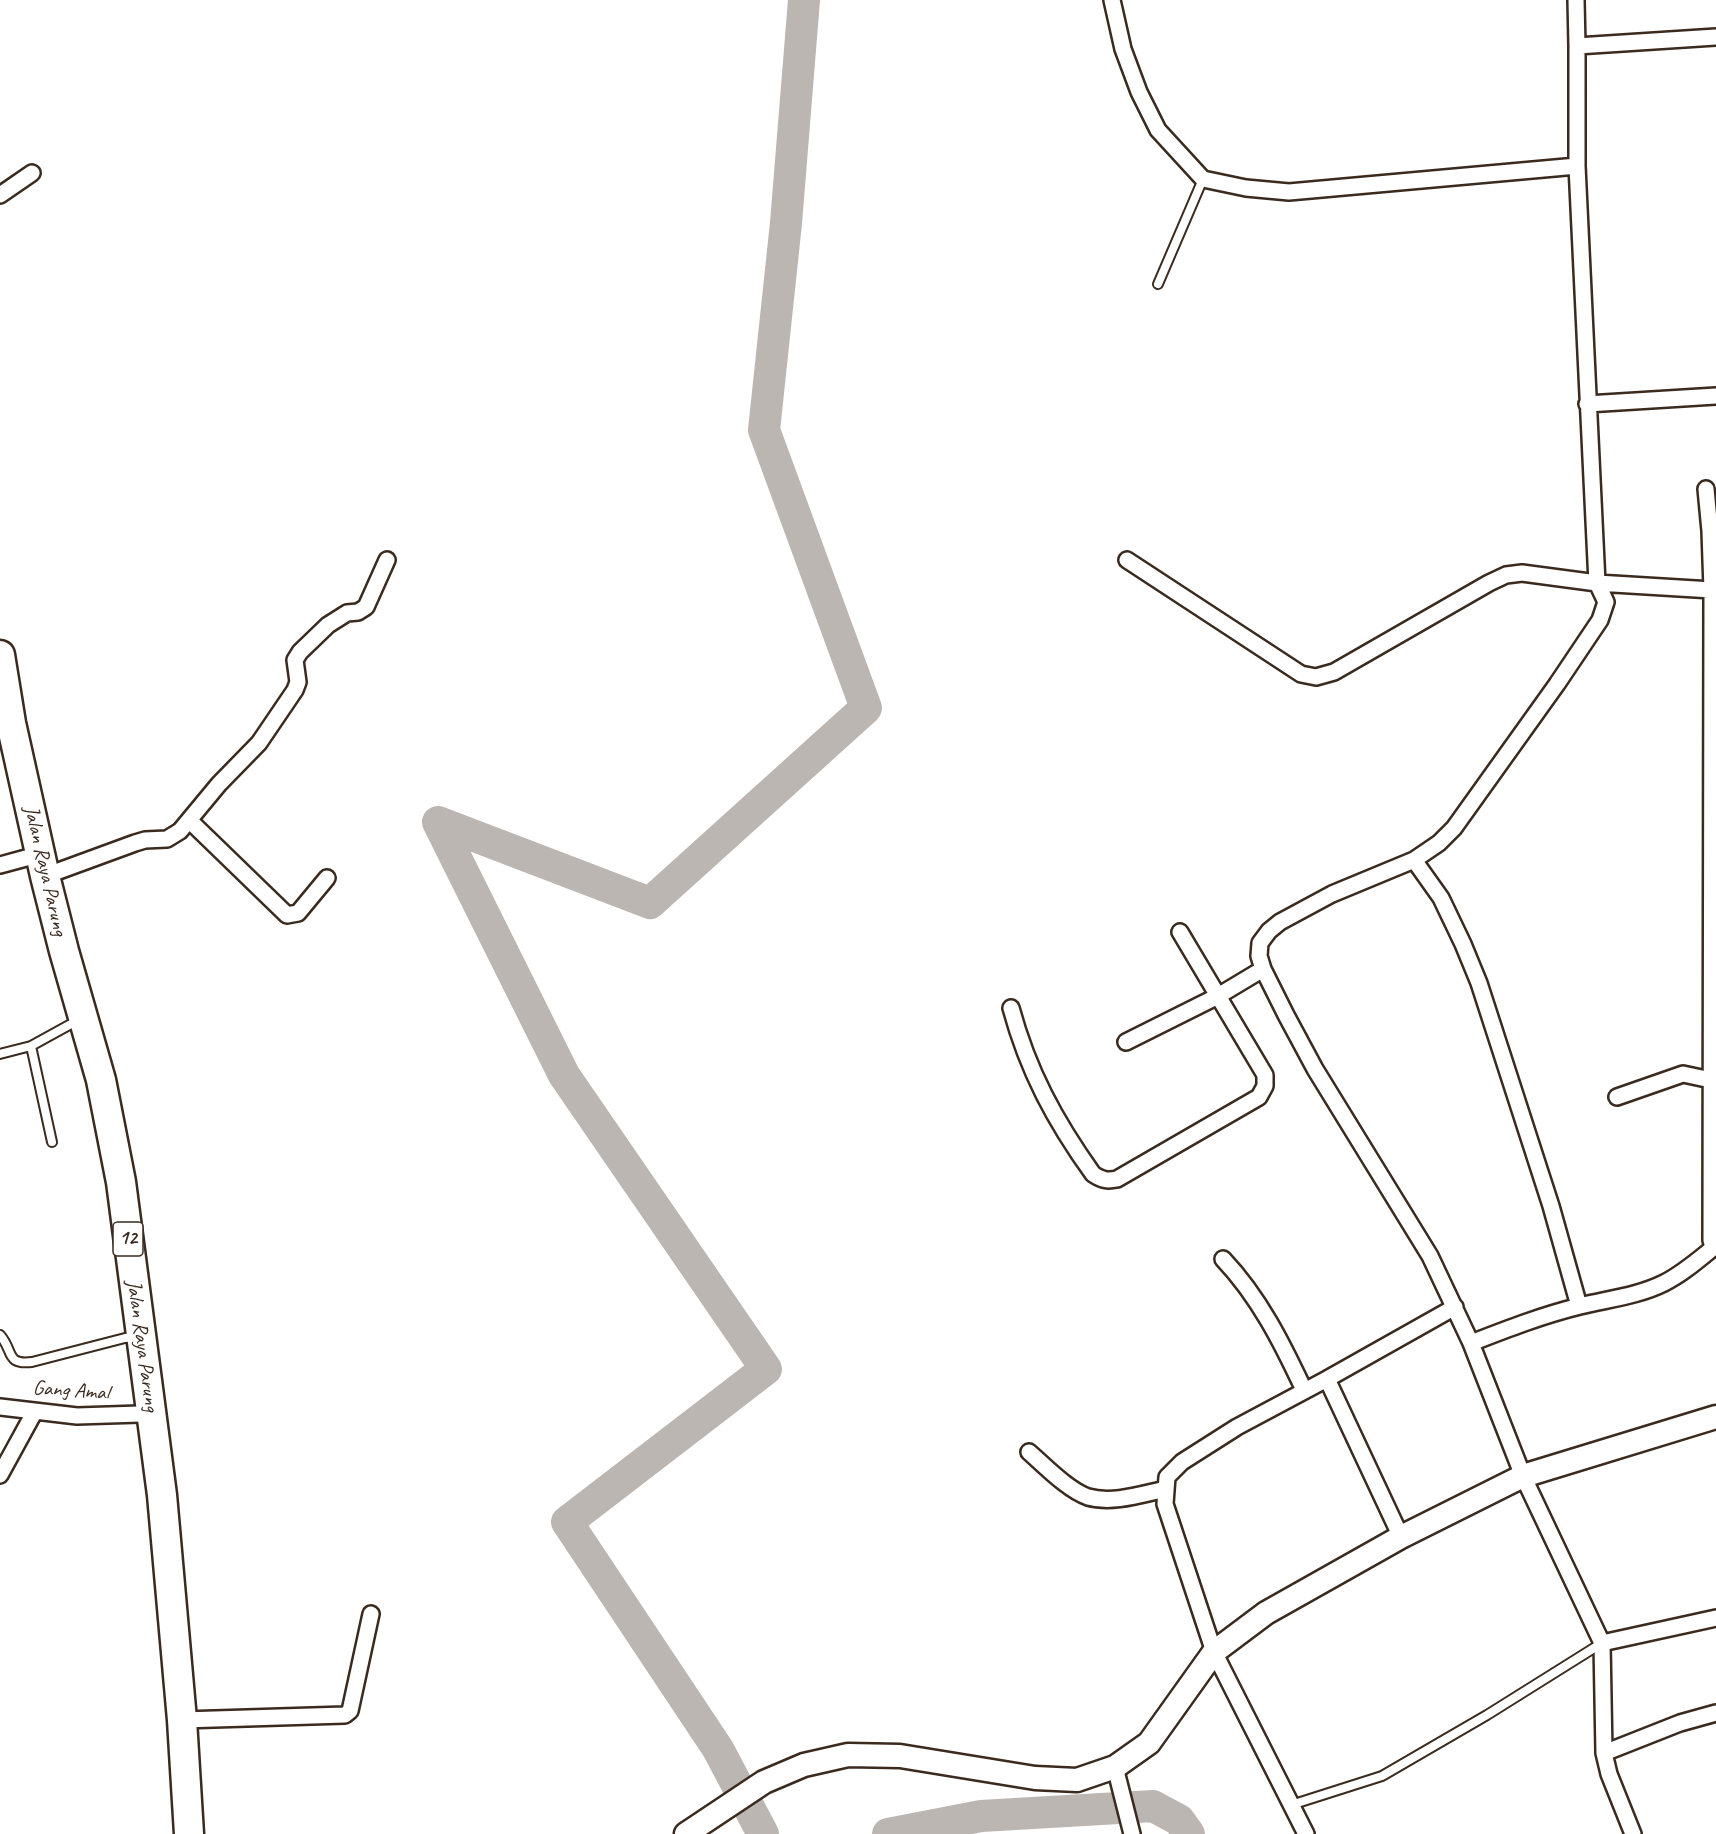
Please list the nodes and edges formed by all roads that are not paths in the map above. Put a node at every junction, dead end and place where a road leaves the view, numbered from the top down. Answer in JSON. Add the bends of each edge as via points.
{"nodes":[{"id":1,"x":1112,"y":0,"type":"edge"},
{"id":2,"x":1575,"y":0,"type":"edge"},
{"id":3,"x":1716,"y":37,"type":"edge"},
{"id":4,"x":1577,"y":46,"type":"junction"},
{"id":5,"x":1576,"y":166,"type":"junction"},
{"id":6,"x":32,"y":173,"type":"dead end"},
{"id":7,"x":1203,"y":179,"type":"junction"},
{"id":8,"x":0,"y":195,"type":"edge"},
{"id":9,"x":1158,"y":284,"type":"dead end"},
{"id":10,"x":1716,"y":396,"type":"edge"},
{"id":11,"x":1587,"y":404,"type":"junction"},
{"id":12,"x":1706,"y":489,"type":"dead end"},
{"id":13,"x":387,"y":560,"type":"dead end"},
{"id":14,"x":1127,"y":560,"type":"dead end"},
{"id":15,"x":1597,"y":583,"type":"junction"},
{"id":16,"x":1712,"y":590,"type":"junction"},
{"id":17,"x":0,"y":655,"type":"edge"},
{"id":18,"x":0,"y":735,"type":"edge"},
{"id":19,"x":190,"y":821,"type":"junction"},
{"id":20,"x":1414,"y":860,"type":"junction"},
{"id":21,"x":24,"y":866,"type":"edge"},
{"id":22,"x":327,"y":878,"type":"dead end"},
{"id":23,"x":1180,"y":933,"type":"dead end"},
{"id":24,"x":1263,"y":969,"type":"junction"},
{"id":25,"x":1218,"y":996,"type":"junction"},
{"id":26,"x":1011,"y":1008,"type":"dead end"},
{"id":27,"x":71,"y":1024,"type":"junction"},
{"id":28,"x":1126,"y":1042,"type":"dead end"},
{"id":29,"x":31,"y":1046,"type":"junction"},
{"id":30,"x":0,"y":1054,"type":"edge"},
{"id":31,"x":1711,"y":1080,"type":"junction"},
{"id":32,"x":1617,"y":1097,"type":"dead end"},
{"id":33,"x":52,"y":1142,"type":"dead end"},
{"id":34,"x":1714,"y":1247,"type":"edge"},
{"id":35,"x":1223,"y":1259,"type":"dead end"},
{"id":36,"x":1580,"y":1306,"type":"junction"},
{"id":37,"x":1455,"y":1307,"type":"junction"},
{"id":38,"x":0,"y":1335,"type":"edge"},
{"id":39,"x":133,"y":1337,"type":"junction"},
{"id":40,"x":1471,"y":1343,"type":"junction"},
{"id":41,"x":1327,"y":1379,"type":"junction"},
{"id":42,"x":1304,"y":1390,"type":"junction"},
{"id":43,"x":0,"y":1407,"type":"edge"},
{"id":44,"x":35,"y":1411,"type":"junction"},
{"id":45,"x":140,"y":1414,"type":"junction"},
{"id":46,"x":1716,"y":1417,"type":"edge"},
{"id":47,"x":1029,"y":1452,"type":"dead end"},
{"id":48,"x":0,"y":1475,"type":"edge"},
{"id":49,"x":1523,"y":1476,"type":"junction"},
{"id":50,"x":1166,"y":1489,"type":"junction"},
{"id":51,"x":1401,"y":1537,"type":"junction"},
{"id":52,"x":371,"y":1614,"type":"dead end"},
{"id":53,"x":1716,"y":1618,"type":"edge"},
{"id":54,"x":1602,"y":1643,"type":"junction"},
{"id":55,"x":1214,"y":1652,"type":"junction"},
{"id":56,"x":1716,"y":1713,"type":"edge"},
{"id":57,"x":182,"y":1720,"type":"junction"},
{"id":58,"x":1604,"y":1753,"type":"junction"},
{"id":59,"x":1115,"y":1767,"type":"junction"},
{"id":60,"x":1290,"y":1805,"type":"junction"},
{"id":61,"x":174,"y":1834,"type":"edge"},
{"id":62,"x":189,"y":1834,"type":"edge"},
{"id":63,"x":686,"y":1834,"type":"edge"},
{"id":64,"x":1132,"y":1834,"type":"edge"},
{"id":65,"x":1306,"y":1834,"type":"edge"},
{"id":66,"x":1633,"y":1834,"type":"edge"}],
"edges":[{"from":1,"to":7,"type":"street","via":[[1123,49],[1158,130]]},
{"from":2,"to":4,"type":"street"},
{"from":3,"to":4,"type":"street"},
{"from":4,"to":5,"type":"street"},
{"from":5,"to":7,"type":"street","via":[[1289,192]]},
{"from":5,"to":11,"type":"street"},
{"from":6,"to":8,"type":"street"},
{"from":7,"to":9,"type":"lane"},
{"from":10,"to":11,"type":"street"},
{"from":11,"to":15,"type":"street"},
{"from":12,"to":16,"type":"street"},
{"from":13,"to":19,"type":"street","via":[[366,607],[347,613],[300,652],[295,660],[295,690],[259,743]]},
{"from":14,"to":15,"type":"street","via":[[1301,674],[1316,677],[1334,672],[1506,575],[1522,573]]},
{"from":15,"to":16,"type":"street"},
{"from":15,"to":20,"type":"street","via":[[1606,602],[1599,620],[1557,684],[1454,828]]},
{"from":16,"to":31,"type":"street"},
{"from":17,"to":21,"type":"highway","name":"Jalan Raya Parung","number":"12","via":[[11,723]]},
{"from":18,"to":21,"type":"highway","name":"Jalan Raya Parung","number":"12"},
{"from":19,"to":21,"type":"street","via":[[167,839],[145,840]]},
{"from":19,"to":22,"type":"street","via":[[287,915],[298,913]]},
{"from":20,"to":24,"type":"street","via":[[1332,894],[1280,922],[1260,943]]},
{"from":20,"to":36,"type":"street","via":[[1441,898],[1479,983]]},
{"from":21,"to":27,"type":"highway","name":"Jalan Raya Parung","number":"12"},
{"from":21,"to":39,"type":"highway","name":"Jalan Raya Parung","number":"12","via":[[64,951],[101,1080],[121,1182]]},
{"from":23,"to":25,"type":"street"},
{"from":24,"to":25,"type":"street"},
{"from":24,"to":37,"type":"street","via":[[1315,1068],[1430,1257]]},
{"from":25,"to":26,"type":"street","via":[[1265,1075],[1259,1097],[1117,1179],[1107,1181],[1094,1174],[1047,1104],[1029,1065]]},
{"from":25,"to":28,"type":"street"},
{"from":27,"to":29,"type":"lane"},
{"from":27,"to":39,"type":"highway","name":"Jalan Raya Parung","number":"12","via":[[90,1089]]},
{"from":29,"to":30,"type":"lane"},
{"from":29,"to":33,"type":"lane"},
{"from":31,"to":32,"type":"street","via":[[1683,1074]]},
{"from":31,"to":34,"type":"street"},
{"from":34,"to":36,"type":"street","via":[[1675,1278],[1636,1293]]},
{"from":35,"to":42,"type":"street","via":[[1253,1294]]},
{"from":36,"to":40,"type":"street"},
{"from":37,"to":40,"type":"street"},
{"from":37,"to":41,"type":"street"},
{"from":38,"to":39,"type":"lane","via":[[14,1360],[20,1363]]},
{"from":39,"to":45,"type":"highway","name":"Jalan Raya Parung","number":"12"},
{"from":39,"to":57,"type":"highway","name":"Jalan Raya Parung","number":"12","via":[[162,1495]]},
{"from":40,"to":49,"type":"street"},
{"from":41,"to":42,"type":"street"},
{"from":41,"to":51,"type":"street"},
{"from":42,"to":50,"type":"street","via":[[1182,1462],[1167,1478]]},
{"from":43,"to":44,"type":"street","name":"Gang Amal"},
{"from":44,"to":45,"type":"street","name":"Gang Amal","via":[[77,1416]]},
{"from":44,"to":48,"type":"street"},
{"from":45,"to":61,"type":"highway","name":"Jalan Raya Parung","number":"12"},
{"from":46,"to":49,"type":"street"},
{"from":47,"to":50,"type":"street","via":[[1087,1496],[1122,1498]]},
{"from":49,"to":51,"type":"street"},
{"from":49,"to":54,"type":"street"},
{"from":50,"to":55,"type":"street","via":[[1165,1504]]},
{"from":51,"to":55,"type":"street","via":[[1266,1613]]},
{"from":52,"to":57,"type":"street","via":[[348,1714]]},
{"from":53,"to":54,"type":"street"},
{"from":54,"to":58,"type":"street"},
{"from":54,"to":60,"type":"lane","via":[[1382,1776]]},
{"from":55,"to":59,"type":"street","via":[[1149,1743]]},
{"from":55,"to":60,"type":"street"},
{"from":56,"to":58,"type":"street"},
{"from":57,"to":62,"type":"highway","name":"Jalan Raya Parung","number":"12"},
{"from":58,"to":66,"type":"street","via":[[1608,1774]]},
{"from":59,"to":63,"type":"street","via":[[1077,1780],[1035,1778],[900,1756],[848,1755],[764,1782]]},
{"from":59,"to":64,"type":"street"},
{"from":60,"to":65,"type":"street"}]}
